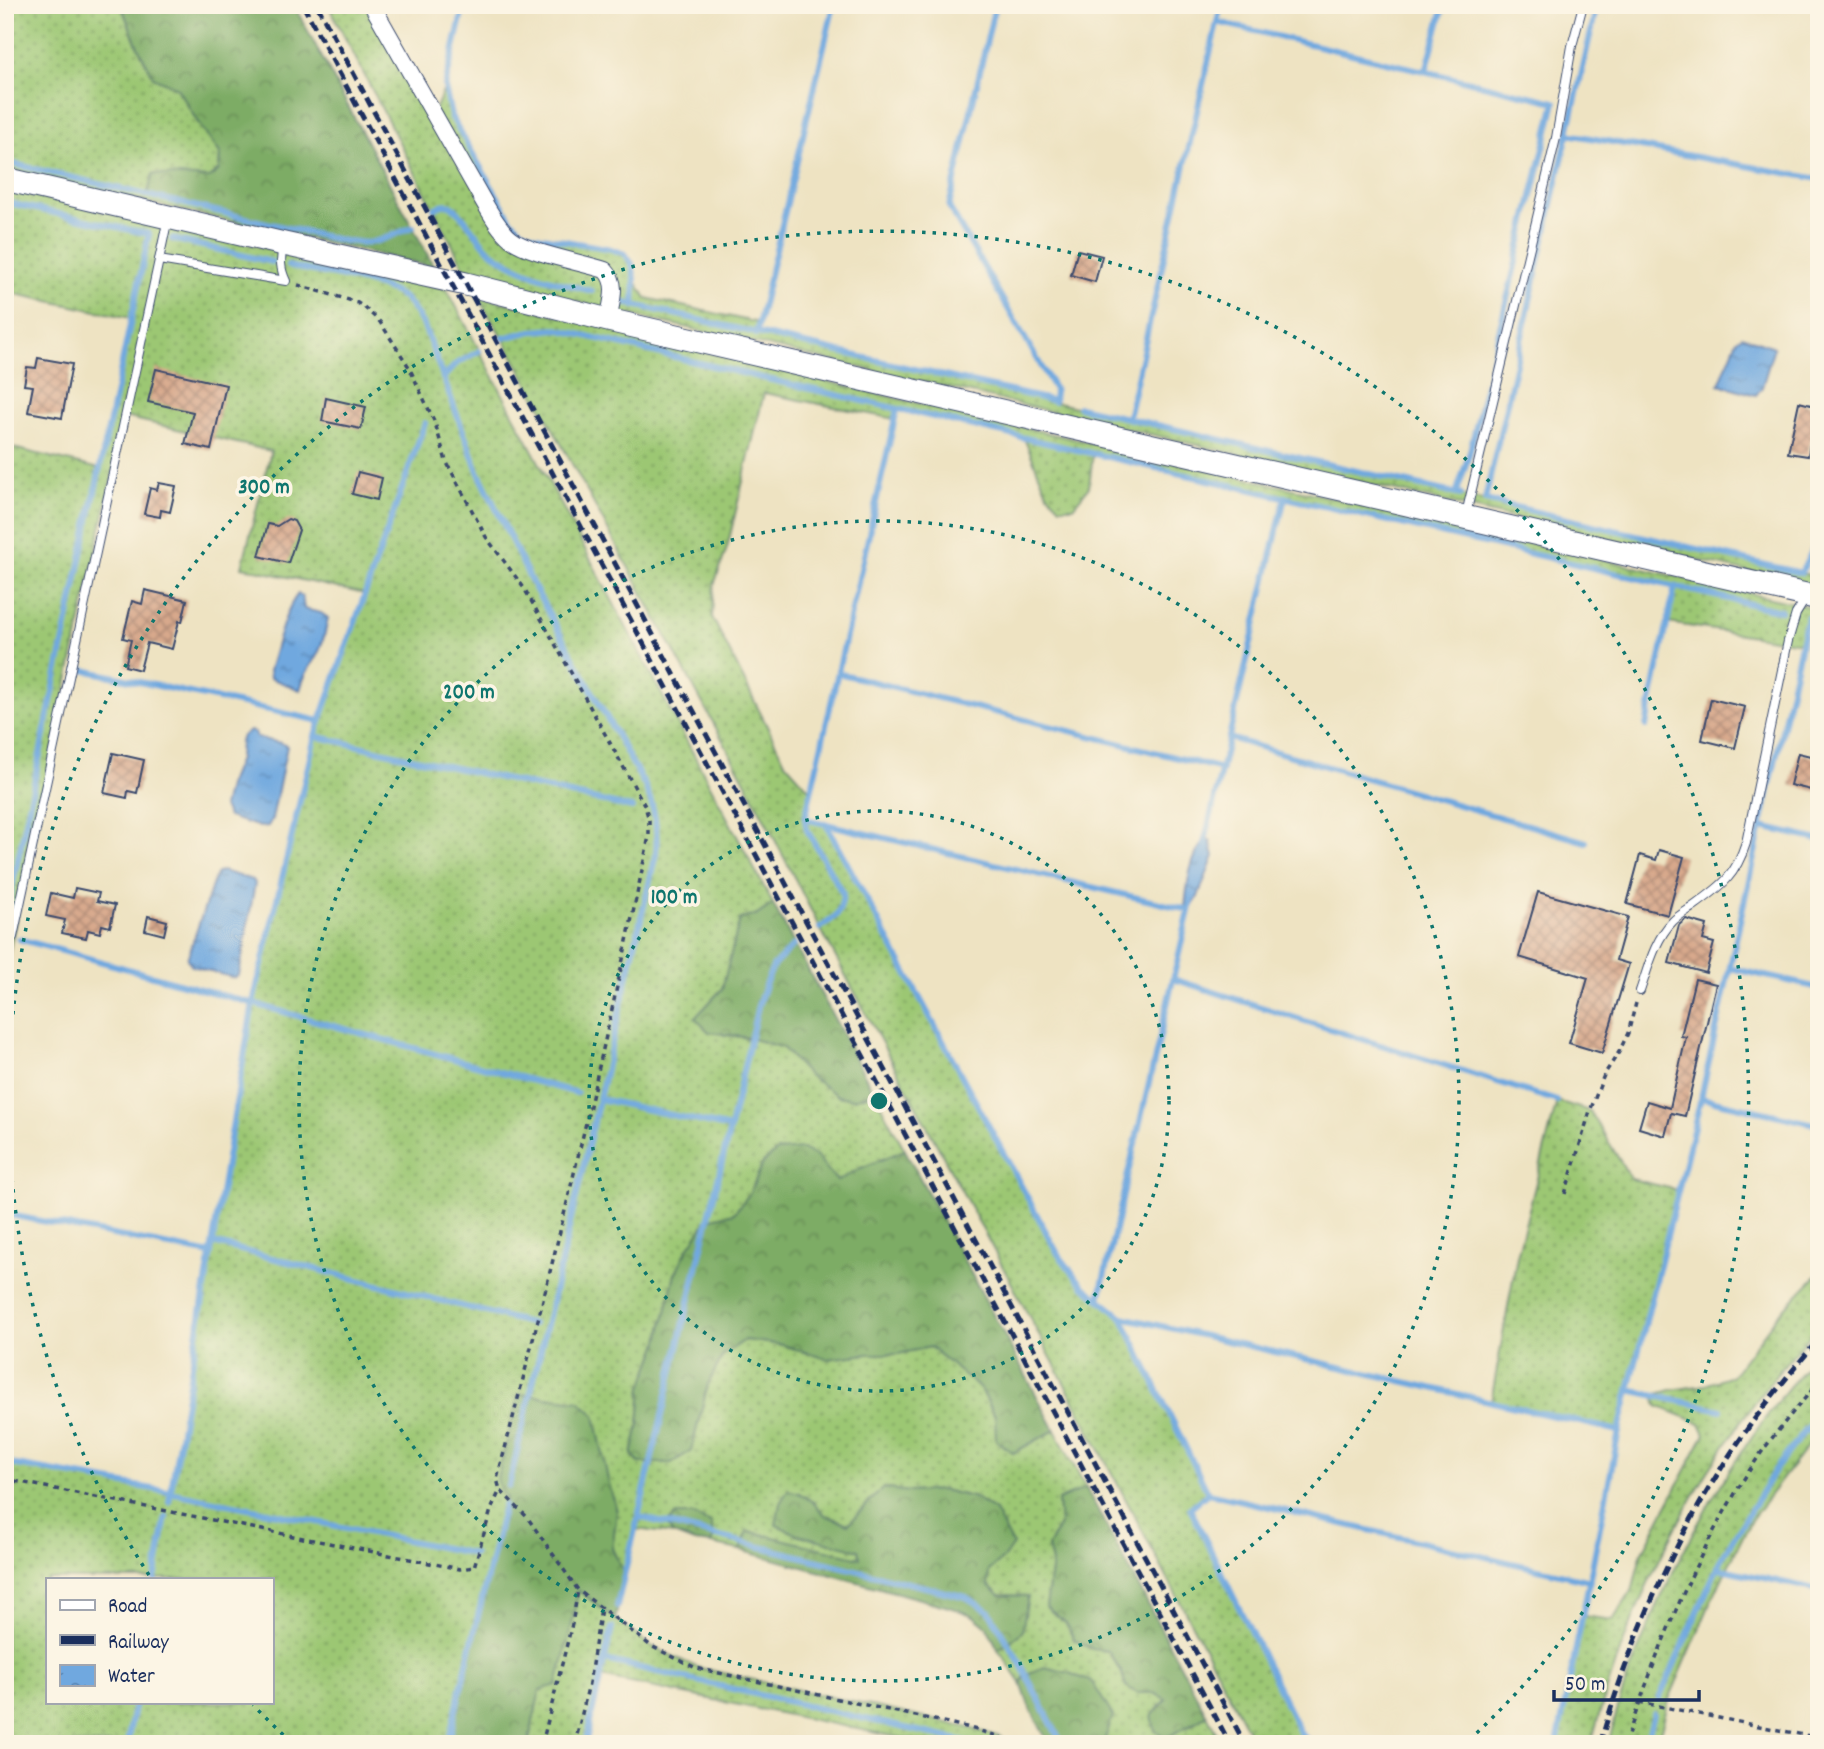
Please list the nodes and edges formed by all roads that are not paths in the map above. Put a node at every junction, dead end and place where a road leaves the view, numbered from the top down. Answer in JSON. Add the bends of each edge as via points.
{"nodes":[{"id":1,"x":372,"y":5,"type":"edge"},
{"id":2,"x":1583,"y":5,"type":"edge"},
{"id":3,"x":5,"y":179,"type":"edge"},
{"id":4,"x":168,"y":217,"type":"junction"},
{"id":5,"x":284,"y":244,"type":"junction"},
{"id":6,"x":159,"y":260,"type":"junction"},
{"id":7,"x":608,"y":320,"type":"junction"},
{"id":8,"x":1465,"y":518,"type":"junction"},
{"id":9,"x":1813,"y":596,"type":"edge"},
{"id":10,"x":13,"y":937,"type":"road end"},
{"id":11,"x":1640,"y":991,"type":"road end"}],
"edges":[{"from":1,"to":7,"type":"street","via":[[500,228],[529,248],[605,270],[613,282]]},
{"from":2,"to":8,"type":"lane","via":[[1556,138]]},
{"from":3,"to":4,"type":"street"},
{"from":4,"to":5,"type":"street"},
{"from":4,"to":6,"type":"lane"},
{"from":5,"to":6,"type":"lane","via":[[280,260],[286,281]]},
{"from":5,"to":7,"type":"street"},
{"from":6,"to":10,"type":"lane"},
{"from":7,"to":8,"type":"street"},
{"from":8,"to":9,"type":"street"},
{"from":9,"to":11,"type":"lane","via":[[1796,614],[1788,641],[1741,859],[1732,874],[1662,936]]}]}
